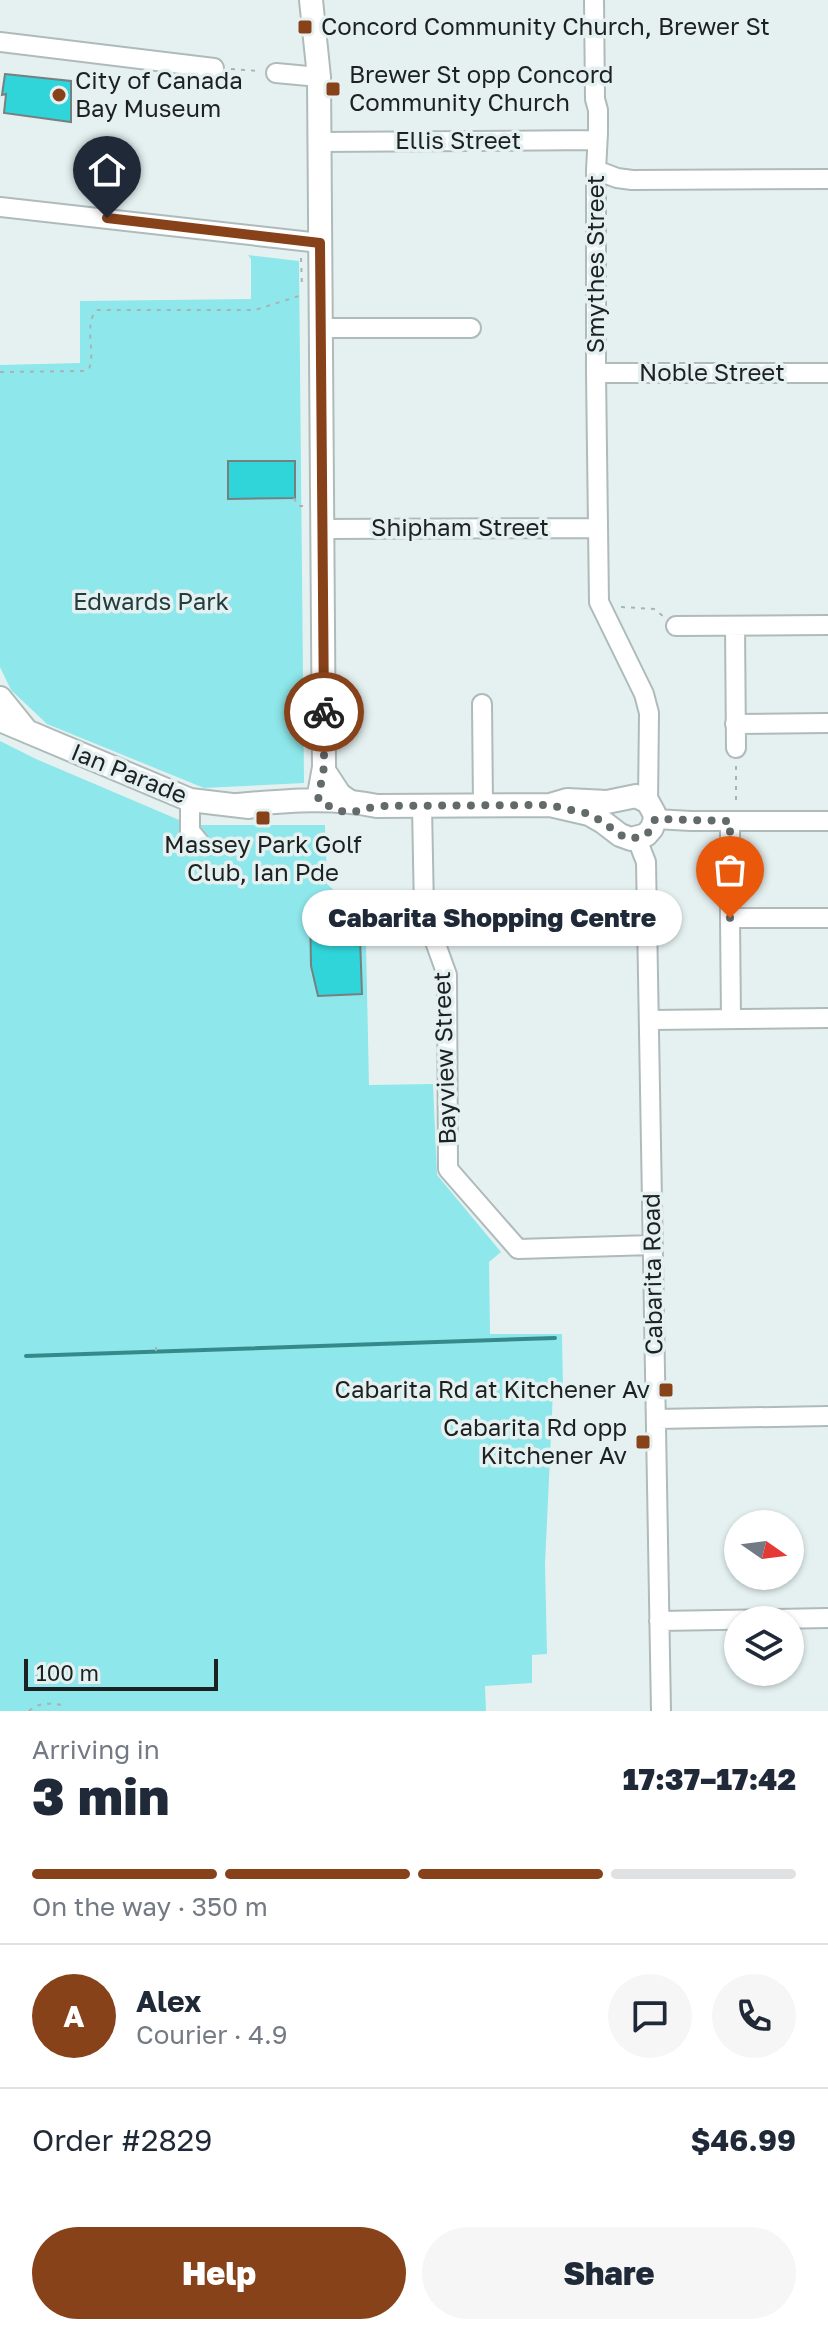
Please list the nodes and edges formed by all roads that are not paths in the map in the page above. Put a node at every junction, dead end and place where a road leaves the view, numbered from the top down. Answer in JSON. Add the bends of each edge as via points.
{"nodes":[{"id":1,"x":594,"y":0,"type":"edge"},
{"id":2,"x":306,"y":1,"type":"edge"},
{"id":3,"x":0,"y":42,"type":"edge"},
{"id":4,"x":214,"y":68,"type":"road end"},
{"id":5,"x":276,"y":73,"type":"road end"},
{"id":6,"x":319,"y":77,"type":"junction"},
{"id":7,"x":597,"y":140,"type":"junction"},
{"id":8,"x":319,"y":142,"type":"junction"},
{"id":9,"x":596,"y":170,"type":"junction"},
{"id":10,"x":828,"y":179,"type":"edge"},
{"id":11,"x":632,"y":180,"type":"junction"},
{"id":12,"x":596,"y":190,"type":"junction"},
{"id":13,"x":0,"y":207,"type":"edge"},
{"id":14,"x":320,"y":243,"type":"junction"},
{"id":15,"x":321,"y":328,"type":"junction"},
{"id":16,"x":471,"y":328,"type":"dead end"},
{"id":17,"x":596,"y":373,"type":"junction"},
{"id":18,"x":828,"y":373,"type":"edge"},
{"id":19,"x":598,"y":528,"type":"junction"},
{"id":20,"x":323,"y":529,"type":"junction"},
{"id":21,"x":828,"y":625,"type":"edge"},
{"id":22,"x":676,"y":626,"type":"road end"},
{"id":23,"x":735,"y":626,"type":"junction"},
{"id":24,"x":0,"y":698,"type":"edge"},
{"id":25,"x":482,"y":704,"type":"dead end"},
{"id":26,"x":0,"y":720,"type":"edge"},
{"id":27,"x":828,"y":723,"type":"edge"},
{"id":28,"x":735,"y":724,"type":"junction"},
{"id":29,"x":25,"y":730,"type":"junction"},
{"id":30,"x":736,"y":748,"type":"road end"},
{"id":31,"x":190,"y":800,"type":"junction"},
{"id":32,"x":621,"y":800,"type":"junction"},
{"id":33,"x":332,"y":803,"type":"junction"},
{"id":34,"x":483,"y":805,"type":"junction"},
{"id":35,"x":550,"y":805,"type":"junction"},
{"id":36,"x":422,"y":806,"type":"junction"},
{"id":37,"x":652,"y":810,"type":"junction"},
{"id":38,"x":733,"y":812,"type":"junction"},
{"id":39,"x":828,"y":821,"type":"edge"},
{"id":40,"x":627,"y":835,"type":"junction"},
{"id":41,"x":199,"y":842,"type":"dead end"},
{"id":42,"x":730,"y":918,"type":"junction"},
{"id":43,"x":828,"y":918,"type":"edge"},
{"id":44,"x":828,"y":1018,"type":"edge"},
{"id":45,"x":731,"y":1019,"type":"junction"},
{"id":46,"x":650,"y":1020,"type":"junction"},
{"id":47,"x":652,"y":1245,"type":"junction"},
{"id":48,"x":828,"y":1416,"type":"edge"},
{"id":49,"x":656,"y":1419,"type":"junction"},
{"id":50,"x":828,"y":1618,"type":"edge"},
{"id":51,"x":659,"y":1621,"type":"junction"},
{"id":52,"x":661,"y":1711,"type":"edge"}],
"edges":[{"from":1,"to":7,"type":"street","name":"Smythes Street"},
{"from":2,"to":6,"type":"main road"},
{"from":3,"to":4,"type":"street"},
{"from":5,"to":6,"type":"street"},
{"from":6,"to":8,"type":"main road"},
{"from":7,"to":8,"type":"street","name":"Ellis Street"},
{"from":7,"to":9,"type":"street","name":"Smythes Street"},
{"from":8,"to":14,"type":"main road"},
{"from":9,"to":11,"type":"street"},
{"from":9,"to":12,"type":"street","name":"Smythes Street"},
{"from":10,"to":11,"type":"street"},
{"from":11,"to":12,"type":"street"},
{"from":12,"to":17,"type":"street","name":"Smythes Street"},
{"from":13,"to":14,"type":"street"},
{"from":14,"to":15,"type":"main road"},
{"from":15,"to":16,"type":"street"},
{"from":15,"to":20,"type":"main road"},
{"from":17,"to":18,"type":"street","name":"Noble Street"},
{"from":17,"to":19,"type":"street","name":"Smythes Street"},
{"from":19,"to":20,"type":"street","name":"Shipham Street"},
{"from":19,"to":37,"type":"street","via":[[599,602],[649,713]]},
{"from":20,"to":33,"type":"main road","via":[[324,767]]},
{"from":21,"to":23,"type":"street"},
{"from":22,"to":23,"type":"street"},
{"from":23,"to":28,"type":"street"},
{"from":24,"to":29,"type":"main road","name":"Ian Parade"},
{"from":25,"to":34,"type":"street"},
{"from":26,"to":29,"type":"main road","name":"Ian Parade"},
{"from":27,"to":28,"type":"street"},
{"from":28,"to":30,"type":"street"},
{"from":29,"to":31,"type":"main road","name":"Ian Parade"},
{"from":31,"to":33,"type":"main road","name":"Ian Parade","via":[[237,805]]},
{"from":31,"to":41,"type":"street","via":[[190,831]]},
{"from":32,"to":35,"type":"main road"},
{"from":32,"to":37,"type":"main road","via":[[636,796]]},
{"from":32,"to":40,"type":"main road","via":[[612,818]]},
{"from":33,"to":36,"type":"main road","name":"Ian Parade","via":[[351,813],[377,806]]},
{"from":34,"to":35,"type":"main road","name":"Ian Parade"},
{"from":34,"to":36,"type":"main road","name":"Ian Parade"},
{"from":35,"to":40,"type":"main road","via":[[589,814]]},
{"from":36,"to":47,"type":"street","name":"Bayview Street","via":[[424,911],[447,975],[448,1169],[518,1249]]},
{"from":37,"to":38,"type":"street"},
{"from":37,"to":40,"type":"main road","via":[[650,832]]},
{"from":38,"to":39,"type":"street"},
{"from":38,"to":42,"type":"street"},
{"from":40,"to":46,"type":"street","name":"Cabarita Road","via":[[646,862]]},
{"from":42,"to":43,"type":"street"},
{"from":42,"to":45,"type":"street"},
{"from":44,"to":45,"type":"street"},
{"from":45,"to":46,"type":"street"},
{"from":46,"to":47,"type":"street","name":"Cabarita Road"},
{"from":47,"to":49,"type":"street","name":"Cabarita Road"},
{"from":48,"to":49,"type":"street"},
{"from":49,"to":51,"type":"street","name":"Cabarita Road"},
{"from":50,"to":51,"type":"street"},
{"from":51,"to":52,"type":"street","name":"Cabarita Road"}]}
